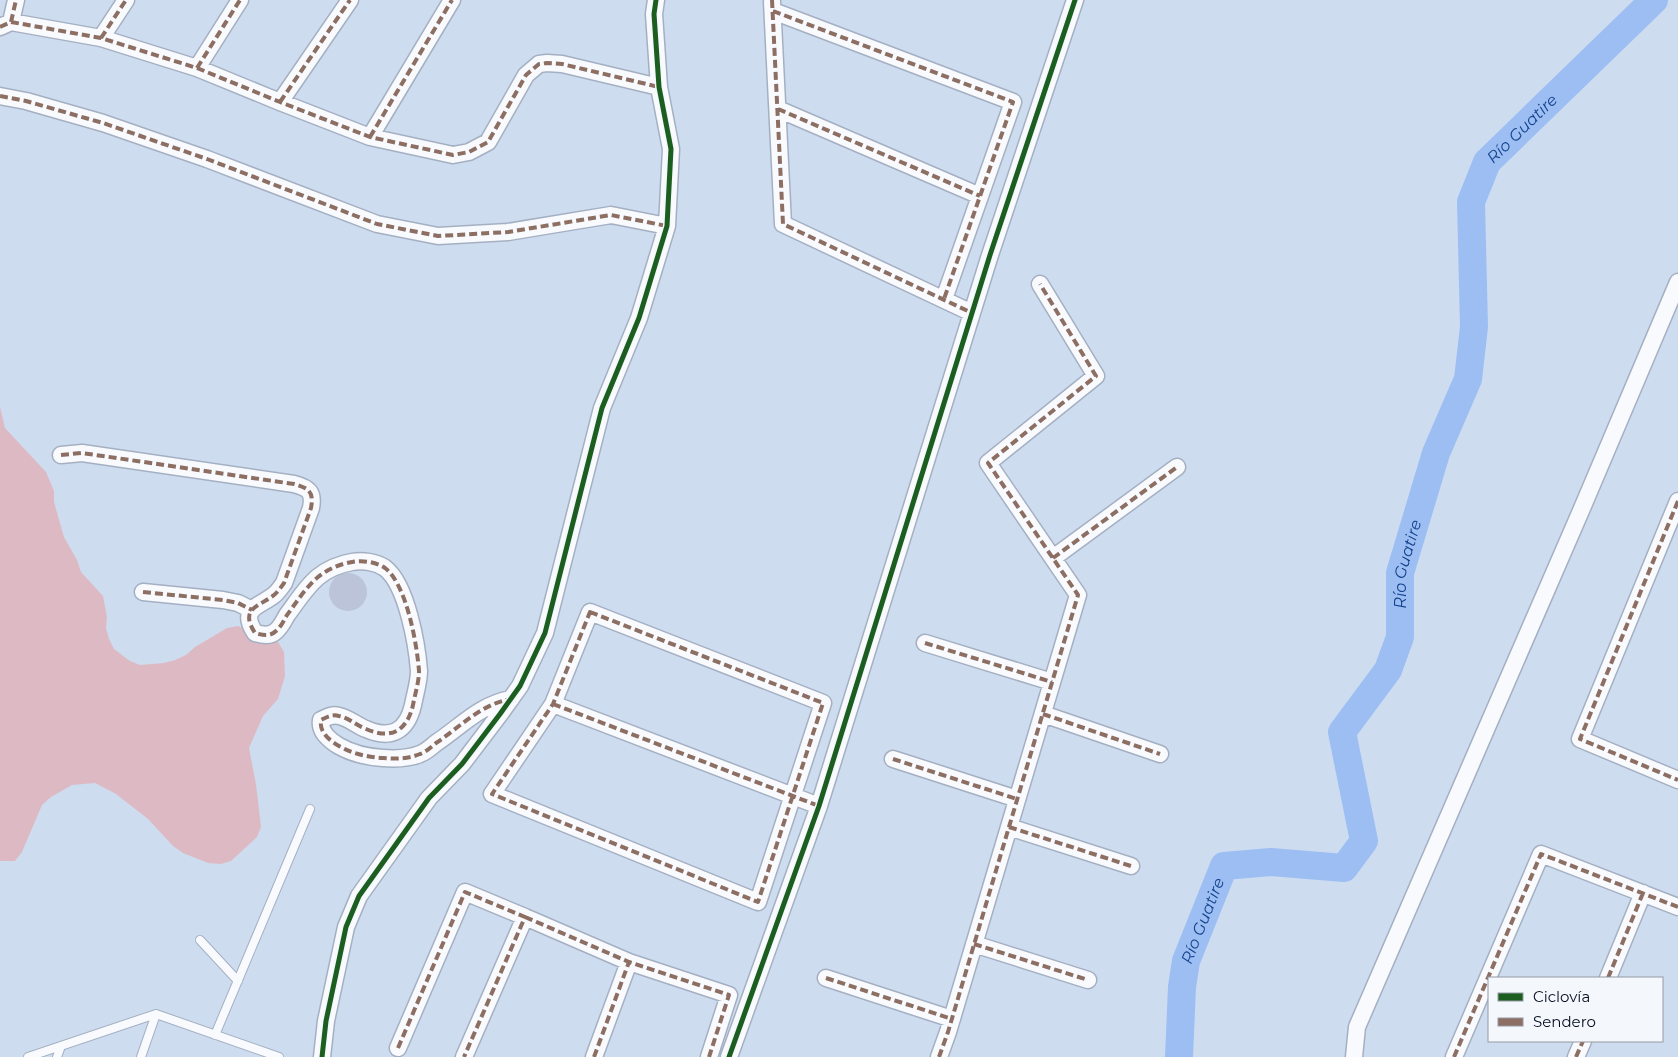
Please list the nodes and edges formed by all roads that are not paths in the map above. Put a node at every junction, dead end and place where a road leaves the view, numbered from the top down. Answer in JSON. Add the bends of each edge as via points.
{"nodes":[{"id":1,"x":16,"y":0,"type":"edge"},
{"id":2,"x":126,"y":0,"type":"edge"},
{"id":3,"x":240,"y":0,"type":"edge"},
{"id":4,"x":350,"y":0,"type":"edge"},
{"id":5,"x":452,"y":0,"type":"edge"},
{"id":6,"x":656,"y":0,"type":"edge"},
{"id":7,"x":1075,"y":0,"type":"edge"},
{"id":8,"x":772,"y":5,"type":"edge"},
{"id":9,"x":6,"y":24,"type":"edge"},
{"id":10,"x":101,"y":38,"type":"junction"},
{"id":11,"x":197,"y":68,"type":"junction"},
{"id":12,"x":658,"y":87,"type":"junction"},
{"id":13,"x":0,"y":96,"type":"edge"},
{"id":14,"x":280,"y":102,"type":"junction"},
{"id":15,"x":778,"y":109,"type":"junction"},
{"id":16,"x":370,"y":136,"type":"junction"},
{"id":17,"x":980,"y":196,"type":"junction"},
{"id":18,"x":668,"y":226,"type":"junction"},
{"id":19,"x":1678,"y":282,"type":"edge"},
{"id":20,"x":1040,"y":284,"type":"dead end"},
{"id":21,"x":944,"y":300,"type":"junction"},
{"id":22,"x":972,"y":313,"type":"junction"},
{"id":23,"x":62,"y":455,"type":"dead end"},
{"id":24,"x":1177,"y":467,"type":"dead end"},
{"id":25,"x":1678,"y":501,"type":"edge"},
{"id":26,"x":1053,"y":558,"type":"junction"},
{"id":27,"x":143,"y":592,"type":"dead end"},
{"id":28,"x":252,"y":610,"type":"junction"},
{"id":29,"x":925,"y":643,"type":"dead end"},
{"id":30,"x":1052,"y":682,"type":"junction"},
{"id":31,"x":511,"y":699,"type":"junction"},
{"id":32,"x":554,"y":704,"type":"junction"},
{"id":33,"x":1043,"y":714,"type":"junction"},
{"id":34,"x":1160,"y":754,"type":"dead end"},
{"id":35,"x":893,"y":759,"type":"dead end"},
{"id":36,"x":1678,"y":780,"type":"edge"},
{"id":37,"x":792,"y":796,"type":"junction"},
{"id":38,"x":1017,"y":799,"type":"junction"},
{"id":39,"x":818,"y":806,"type":"junction"},
{"id":40,"x":310,"y":809,"type":"dead end"},
{"id":41,"x":1009,"y":827,"type":"junction"},
{"id":42,"x":1131,"y":866,"type":"dead end"},
{"id":43,"x":1643,"y":893,"type":"junction"},
{"id":44,"x":1678,"y":907,"type":"edge"},
{"id":45,"x":525,"y":917,"type":"junction"},
{"id":46,"x":200,"y":940,"type":"dead end"},
{"id":47,"x":974,"y":944,"type":"junction"},
{"id":48,"x":629,"y":962,"type":"junction"},
{"id":49,"x":1488,"y":977,"type":"edge"},
{"id":50,"x":1608,"y":977,"type":"edge"},
{"id":51,"x":826,"y":978,"type":"dead end"},
{"id":52,"x":1488,"y":978,"type":"edge"},
{"id":53,"x":1088,"y":980,"type":"dead end"},
{"id":54,"x":238,"y":981,"type":"junction"},
{"id":55,"x":156,"y":1014,"type":"junction"},
{"id":56,"x":952,"y":1019,"type":"junction"},
{"id":57,"x":215,"y":1034,"type":"junction"},
{"id":58,"x":1583,"y":1042,"type":"edge"},
{"id":59,"x":61,"y":1046,"type":"junction"},
{"id":60,"x":255,"y":1048,"type":"junction"},
{"id":61,"x":398,"y":1048,"type":"dead end"},
{"id":62,"x":28,"y":1057,"type":"edge"},
{"id":63,"x":56,"y":1057,"type":"edge"},
{"id":64,"x":140,"y":1057,"type":"edge"},
{"id":65,"x":252,"y":1057,"type":"edge"},
{"id":66,"x":279,"y":1057,"type":"edge"},
{"id":67,"x":322,"y":1057,"type":"edge"},
{"id":68,"x":464,"y":1057,"type":"edge"},
{"id":69,"x":594,"y":1057,"type":"edge"},
{"id":70,"x":709,"y":1057,"type":"edge"},
{"id":71,"x":729,"y":1057,"type":"edge"},
{"id":72,"x":939,"y":1057,"type":"edge"},
{"id":73,"x":1354,"y":1057,"type":"edge"},
{"id":74,"x":1454,"y":1057,"type":"edge"},
{"id":75,"x":1576,"y":1057,"type":"edge"}],
"edges":[{"from":1,"to":9,"type":"street"},
{"from":2,"to":10,"type":"street"},
{"from":3,"to":11,"type":"street"},
{"from":4,"to":14,"type":"street"},
{"from":5,"to":16,"type":"street"},
{"from":6,"to":12,"type":"street"},
{"from":7,"to":22,"type":"street"},
{"from":8,"to":15,"type":"street"},
{"from":8,"to":17,"type":"street","via":[[1013,102]]},
{"from":9,"to":10,"type":"street"},
{"from":10,"to":11,"type":"street"},
{"from":11,"to":14,"type":"street"},
{"from":12,"to":16,"type":"street","via":[[547,62],[539,64],[526,75],[488,142],[469,152],[453,155]]},
{"from":12,"to":18,"type":"street","via":[[671,149]]},
{"from":13,"to":18,"type":"street","via":[[103,123],[377,224],[438,236],[508,232],[611,215]]},
{"from":14,"to":16,"type":"street"},
{"from":15,"to":17,"type":"street"},
{"from":15,"to":21,"type":"street","via":[[783,224]]},
{"from":17,"to":21,"type":"street"},
{"from":18,"to":31,"type":"street","via":[[639,318],[602,408],[545,633]]},
{"from":19,"to":73,"type":"street","via":[[1357,1027]]},
{"from":20,"to":26,"type":"street","via":[[1096,376],[988,463]]},
{"from":21,"to":22,"type":"street"},
{"from":22,"to":39,"type":"street"},
{"from":23,"to":28,"type":"street","via":[[82,453],[303,486],[313,498],[284,582],[277,593]]},
{"from":24,"to":26,"type":"street"},
{"from":25,"to":36,"type":"street","via":[[1580,739]]},
{"from":26,"to":30,"type":"street","via":[[1078,595]]},
{"from":27,"to":28,"type":"street","via":[[223,600]]},
{"from":28,"to":31,"type":"street","via":[[249,620],[255,633],[270,635],[276,632],[307,588],[334,567],[364,561],[377,564],[392,576],[410,618],[418,657],[419,677],[411,715],[407,723],[394,733],[368,730],[337,715],[321,720],[326,736],[350,752],[400,759],[421,754],[467,719],[498,701]]},
{"from":29,"to":30,"type":"street"},
{"from":30,"to":33,"type":"street"},
{"from":31,"to":67,"type":"street","via":[[462,764],[429,798],[359,896],[346,927],[326,1021]]},
{"from":32,"to":37,"type":"street"},
{"from":32,"to":37,"type":"street","via":[[590,612],[653,636],[823,703]]},
{"from":32,"to":37,"type":"street","via":[[492,794],[758,902]]},
{"from":33,"to":34,"type":"street"},
{"from":33,"to":38,"type":"street"},
{"from":35,"to":38,"type":"street"},
{"from":37,"to":39,"type":"street"},
{"from":38,"to":41,"type":"street"},
{"from":39,"to":71,"type":"street"},
{"from":40,"to":54,"type":"lane"},
{"from":41,"to":42,"type":"street"},
{"from":41,"to":47,"type":"street"},
{"from":43,"to":44,"type":"street"},
{"from":43,"to":49,"type":"street","via":[[1541,854]]},
{"from":43,"to":50,"type":"street"},
{"from":45,"to":48,"type":"street"},
{"from":45,"to":61,"type":"street","via":[[465,892]]},
{"from":45,"to":68,"type":"street"},
{"from":46,"to":54,"type":"lane"},
{"from":47,"to":53,"type":"street"},
{"from":47,"to":56,"type":"street"},
{"from":48,"to":69,"type":"street"},
{"from":48,"to":70,"type":"street","via":[[729,995]]},
{"from":51,"to":56,"type":"street"},
{"from":52,"to":74,"type":"street"},
{"from":54,"to":57,"type":"lane"},
{"from":55,"to":57,"type":"lane"},
{"from":55,"to":59,"type":"lane"},
{"from":55,"to":64,"type":"lane"},
{"from":56,"to":72,"type":"street"},
{"from":57,"to":60,"type":"lane"},
{"from":58,"to":75,"type":"street"},
{"from":59,"to":62,"type":"lane"},
{"from":59,"to":63,"type":"lane"},
{"from":60,"to":65,"type":"lane"},
{"from":60,"to":66,"type":"lane"}]}
